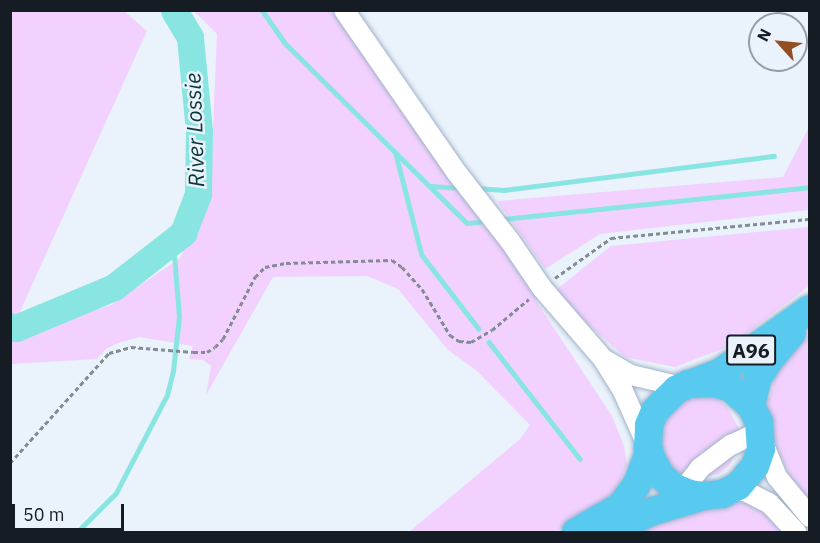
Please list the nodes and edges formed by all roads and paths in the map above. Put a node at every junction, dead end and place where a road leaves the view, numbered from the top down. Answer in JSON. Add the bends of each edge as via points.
{"nodes":[{"id":1,"x":344,"y":10,"type":"edge"},
{"id":2,"x":810,"y":219,"type":"edge"},
{"id":3,"x":542,"y":288,"type":"junction"},
{"id":4,"x":810,"y":309,"type":"edge"},
{"id":5,"x":810,"y":314,"type":"edge"},
{"id":6,"x":603,"y":359,"type":"junction"},
{"id":7,"x":685,"y":386,"type":"junction"},
{"id":8,"x":758,"y":425,"type":"junction"},
{"id":9,"x":649,"y":449,"type":"junction"},
{"id":10,"x":10,"y":463,"type":"edge"},
{"id":11,"x":697,"y":496,"type":"junction"},
{"id":12,"x":810,"y":517,"type":"edge"},
{"id":13,"x":576,"y":532,"type":"edge"},
{"id":14,"x":608,"y":532,"type":"edge"},
{"id":15,"x":796,"y":532,"type":"edge"}],
"edges":[{"from":1,"to":3,"type":"street"},
{"from":2,"to":3,"type":"path","via":[[611,238]]},
{"from":3,"to":6,"type":"street"},
{"from":3,"to":10,"type":"path","via":[[492,330],[471,342],[450,335],[422,289],[396,262],[265,267],[255,277],[218,344],[207,352],[118,349],[101,360]]},
{"from":4,"to":7,"type":"highway","number":"A96","via":[[721,372]]},
{"from":5,"to":8,"type":"highway","number":"A96","via":[[757,379]]},
{"from":6,"to":7,"type":"street","via":[[631,375]]},
{"from":6,"to":9,"type":"street"},
{"from":7,"to":8,"type":"highway","number":"A96","via":[[706,382],[739,393]]},
{"from":7,"to":9,"type":"highway","number":"A96","via":[[669,394],[655,411],[649,425]]},
{"from":8,"to":11,"type":"street","via":[[740,443],[731,445],[700,468]]},
{"from":8,"to":11,"type":"highway","number":"A96","via":[[759,458],[751,473]]},
{"from":8,"to":12,"type":"street","via":[[777,477]]},
{"from":9,"to":11,"type":"highway","via":[[661,476]]},
{"from":9,"to":13,"type":"highway","number":"A96","via":[[637,484],[621,506]]},
{"from":11,"to":14,"type":"highway","number":"A96"},
{"from":11,"to":15,"type":"street","via":[[745,491],[769,503]]}]}
